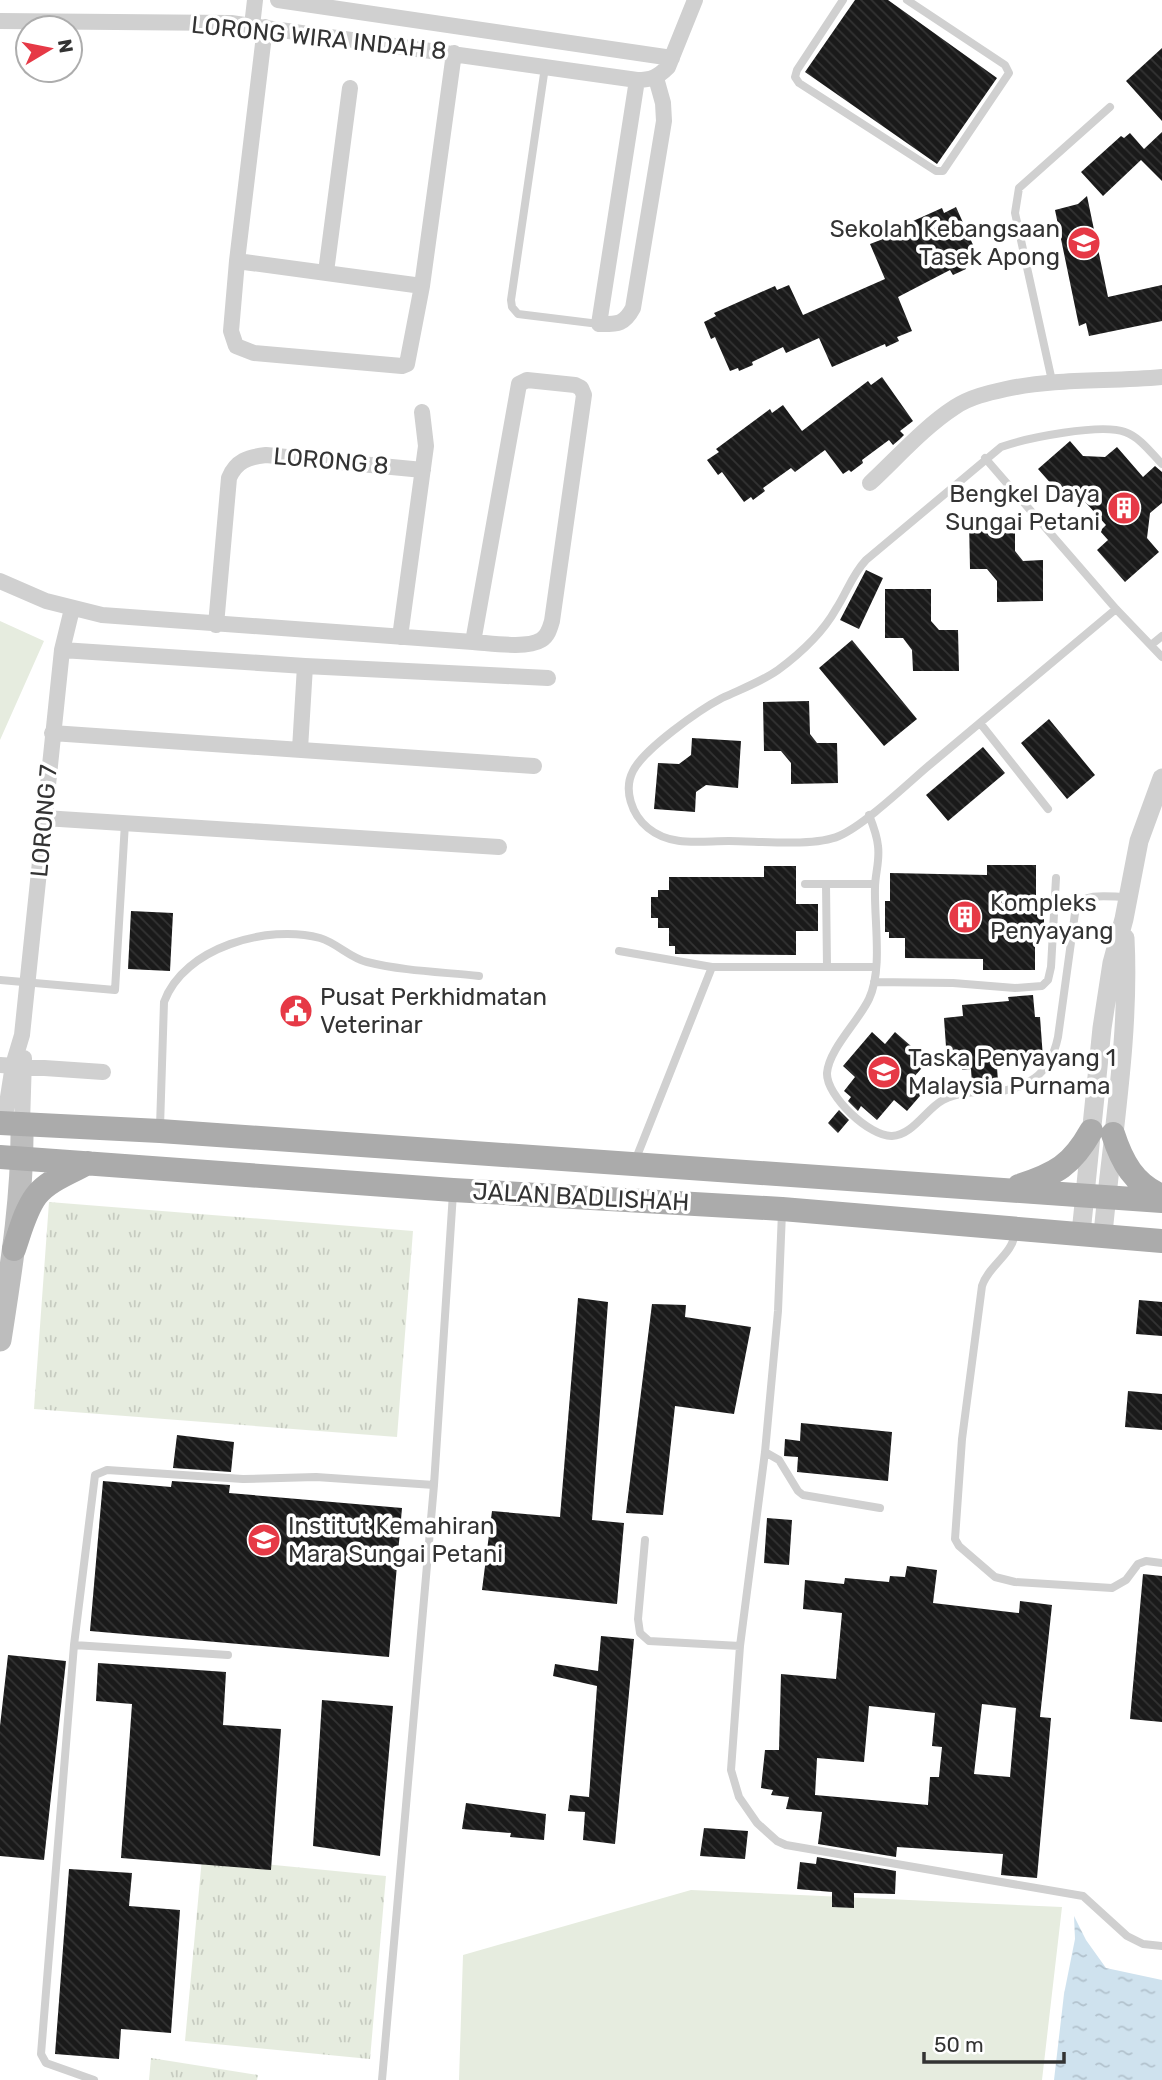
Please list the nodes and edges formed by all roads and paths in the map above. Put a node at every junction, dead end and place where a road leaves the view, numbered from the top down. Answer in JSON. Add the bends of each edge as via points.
{"nodes":[{"id":1,"x":255,"y":0,"type":"edge"},
{"id":2,"x":278,"y":0,"type":"edge"},
{"id":3,"x":695,"y":0,"type":"edge"},
{"id":4,"x":843,"y":0,"type":"edge"},
{"id":5,"x":907,"y":0,"type":"edge"},
{"id":6,"x":0,"y":21,"type":"edge"},
{"id":7,"x":258,"y":27,"type":"junction"},
{"id":8,"x":454,"y":53,"type":"junction"},
{"id":9,"x":672,"y":58,"type":"junction"},
{"id":10,"x":545,"y":66,"type":"junction"},
{"id":11,"x":656,"y":78,"type":"junction"},
{"id":12,"x":637,"y":80,"type":"junction"},
{"id":13,"x":351,"y":88,"type":"dead end"},
{"id":14,"x":1110,"y":107,"type":"dead end"},
{"id":15,"x":237,"y":261,"type":"junction"},
{"id":16,"x":326,"y":272,"type":"junction"},
{"id":17,"x":422,"y":286,"type":"junction"},
{"id":18,"x":599,"y":324,"type":"junction"},
{"id":19,"x":1162,"y":377,"type":"edge"},
{"id":20,"x":1052,"y":381,"type":"junction"},
{"id":21,"x":422,"y":412,"type":"dead end"},
{"id":22,"x":985,"y":458,"type":"junction"},
{"id":23,"x":1162,"y":464,"type":"edge"},
{"id":24,"x":423,"y":470,"type":"junction"},
{"id":25,"x":870,"y":483,"type":"dead end"},
{"id":26,"x":0,"y":581,"type":"edge"},
{"id":27,"x":72,"y":609,"type":"junction"},
{"id":28,"x":1116,"y":609,"type":"junction"},
{"id":29,"x":216,"y":625,"type":"junction"},
{"id":30,"x":1162,"y":636,"type":"edge"},
{"id":31,"x":400,"y":637,"type":"junction"},
{"id":32,"x":473,"y":642,"type":"junction"},
{"id":33,"x":1151,"y":645,"type":"junction"},
{"id":34,"x":62,"y":649,"type":"junction"},
{"id":35,"x":1162,"y":657,"type":"edge"},
{"id":36,"x":305,"y":666,"type":"junction"},
{"id":37,"x":548,"y":678,"type":"dead end"},
{"id":38,"x":980,"y":723,"type":"junction"},
{"id":39,"x":52,"y":733,"type":"junction"},
{"id":40,"x":300,"y":749,"type":"junction"},
{"id":41,"x":534,"y":766,"type":"dead end"},
{"id":42,"x":1162,"y":778,"type":"edge"},
{"id":43,"x":1048,"y":809,"type":"dead end"},
{"id":44,"x":869,"y":815,"type":"junction"},
{"id":45,"x":44,"y":818,"type":"junction"},
{"id":46,"x":125,"y":823,"type":"junction"},
{"id":47,"x":499,"y":847,"type":"dead end"},
{"id":48,"x":1056,"y":878,"type":"dead end"},
{"id":49,"x":805,"y":884,"type":"dead end"},
{"id":50,"x":827,"y":884,"type":"junction"},
{"id":51,"x":875,"y":884,"type":"junction"},
{"id":52,"x":1126,"y":897,"type":"junction"},
{"id":53,"x":619,"y":951,"type":"dead end"},
{"id":54,"x":712,"y":967,"type":"junction"},
{"id":55,"x":827,"y":967,"type":"junction"},
{"id":56,"x":876,"y":967,"type":"junction"},
{"id":57,"x":479,"y":976,"type":"dead end"},
{"id":58,"x":0,"y":980,"type":"edge"},
{"id":59,"x":28,"y":982,"type":"junction"},
{"id":60,"x":874,"y":982,"type":"junction"},
{"id":61,"x":13,"y":1065,"type":"edge"},
{"id":62,"x":103,"y":1072,"type":"dead end"},
{"id":63,"x":9,"y":1123,"type":"edge"},
{"id":64,"x":160,"y":1131,"type":"junction"},
{"id":65,"x":1102,"y":1133,"type":"junction"},
{"id":66,"x":8,"y":1157,"type":"edge"},
{"id":67,"x":89,"y":1163,"type":"junction"},
{"id":68,"x":634,"y":1164,"type":"junction"},
{"id":69,"x":1009,"y":1189,"type":"junction"},
{"id":70,"x":453,"y":1190,"type":"junction"},
{"id":71,"x":1095,"y":1195,"type":"junction"},
{"id":72,"x":1162,"y":1199,"type":"edge"},
{"id":73,"x":782,"y":1209,"type":"junction"},
{"id":74,"x":1016,"y":1228,"type":"junction"},
{"id":75,"x":1092,"y":1234,"type":"junction"},
{"id":76,"x":1162,"y":1241,"type":"edge"},
{"id":77,"x":14,"y":1249,"type":"junction"},
{"id":78,"x":0,"y":1340,"type":"edge"},
{"id":79,"x":765,"y":1452,"type":"junction"},
{"id":80,"x":435,"y":1485,"type":"junction"},
{"id":81,"x":880,"y":1508,"type":"dead end"},
{"id":82,"x":645,"y":1540,"type":"dead end"},
{"id":83,"x":1162,"y":1563,"type":"edge"},
{"id":84,"x":74,"y":1645,"type":"junction"},
{"id":85,"x":740,"y":1646,"type":"junction"},
{"id":86,"x":228,"y":1656,"type":"dead end"},
{"id":87,"x":1162,"y":1946,"type":"edge"},
{"id":88,"x":94,"y":2080,"type":"edge"},
{"id":89,"x":382,"y":2080,"type":"edge"}],
"edges":[{"from":1,"to":7,"type":"street"},
{"from":2,"to":9,"type":"street"},
{"from":3,"to":9,"type":"street"},
{"from":4,"to":5,"type":"lane","via":[[795,77],[936,171],[943,171],[1009,73],[1005,65]]},
{"from":6,"to":7,"type":"street","name":"LORONG WIRA INDAH 8"},
{"from":7,"to":8,"type":"street","name":"LORONG WIRA INDAH 8"},
{"from":7,"to":15,"type":"street"},
{"from":8,"to":10,"type":"street","name":"LORONG WIRA INDAH 8"},
{"from":8,"to":17,"type":"street"},
{"from":9,"to":11,"type":"street"},
{"from":10,"to":12,"type":"street","name":"LORONG WIRA INDAH 8"},
{"from":10,"to":18,"type":"lane","via":[[512,307],[518,314]]},
{"from":11,"to":12,"type":"street","name":"LORONG WIRA INDAH 8"},
{"from":11,"to":18,"type":"street","via":[[664,121],[633,309],[627,319],[616,324]]},
{"from":12,"to":18,"type":"street"},
{"from":13,"to":16,"type":"street"},
{"from":14,"to":20,"type":"lane","via":[[1018,188],[1015,213]]},
{"from":15,"to":16,"type":"street"},
{"from":15,"to":17,"type":"street","via":[[231,331],[242,350],[254,353],[407,364]]},
{"from":16,"to":17,"type":"street"},
{"from":19,"to":20,"type":"street"},
{"from":20,"to":25,"type":"street","via":[[990,393],[956,406]]},
{"from":21,"to":24,"type":"street"},
{"from":22,"to":23,"type":"lane","via":[[1018,440],[1106,430],[1125,432]]},
{"from":22,"to":28,"type":"lane"},
{"from":22,"to":44,"type":"lane","via":[[866,560],[824,628],[803,649],[762,681],[721,699],[662,740],[633,770],[629,783],[639,821],[661,836],[683,842],[816,842],[840,836]]},
{"from":24,"to":29,"type":"street","name":"LORONG 8","via":[[266,455],[239,463],[229,478]]},
{"from":24,"to":31,"type":"street"},
{"from":26,"to":27,"type":"street"},
{"from":27,"to":29,"type":"street"},
{"from":27,"to":34,"type":"street","name":"LORONG 7"},
{"from":28,"to":33,"type":"lane"},
{"from":28,"to":38,"type":"lane"},
{"from":29,"to":31,"type":"street"},
{"from":30,"to":33,"type":"lane"},
{"from":31,"to":32,"type":"street"},
{"from":32,"to":32,"type":"street","via":[[519,384],[527,380],[575,385],[584,395],[548,633],[530,644]]},
{"from":33,"to":35,"type":"lane"},
{"from":34,"to":36,"type":"street"},
{"from":34,"to":39,"type":"street","name":"LORONG 7"},
{"from":36,"to":37,"type":"street"},
{"from":36,"to":40,"type":"street"},
{"from":38,"to":43,"type":"lane"},
{"from":38,"to":44,"type":"lane"},
{"from":39,"to":40,"type":"street"},
{"from":39,"to":45,"type":"street","name":"LORONG 7"},
{"from":40,"to":41,"type":"street"},
{"from":42,"to":52,"type":"street","via":[[1139,841]]},
{"from":44,"to":51,"type":"lane","via":[[878,842]]},
{"from":45,"to":46,"type":"street"},
{"from":45,"to":59,"type":"street","name":"LORONG 7"},
{"from":46,"to":47,"type":"street"},
{"from":46,"to":59,"type":"lane","via":[[115,990]]},
{"from":48,"to":60,"type":"lane","via":[[1051,967],[1042,986]]},
{"from":49,"to":50,"type":"lane"},
{"from":50,"to":51,"type":"lane"},
{"from":50,"to":55,"type":"lane"},
{"from":51,"to":56,"type":"lane"},
{"from":52,"to":60,"type":"lane","via":[[1088,897],[1076,906],[1056,1050],[1042,1072],[1009,1091],[951,1096],[907,1131],[893,1136],[868,1127],[835,1097],[827,1074]]},
{"from":52,"to":65,"type":"street","via":[[1123,1028]]},
{"from":53,"to":54,"type":"lane"},
{"from":54,"to":55,"type":"lane"},
{"from":54,"to":68,"type":"lane"},
{"from":55,"to":56,"type":"lane"},
{"from":56,"to":60,"type":"lane"},
{"from":57,"to":64,"type":"lane","via":[[363,961],[312,936],[247,938],[220,947],[179,979],[164,1002]]},
{"from":58,"to":59,"type":"lane"},
{"from":59,"to":61,"type":"street","name":"LORONG 7","via":[[22,1035]]},
{"from":61,"to":62,"type":"street"},
{"from":61,"to":63,"type":"street","name":"LORONG 7"},
{"from":63,"to":64,"type":"main road","name":"JALAN BADLISHAH"},
{"from":63,"to":66,"type":"main road"},
{"from":64,"to":68,"type":"main road","name":"JALAN BADLISHAH"},
{"from":65,"to":69,"type":"main road","via":[[1049,1176]]},
{"from":65,"to":71,"type":"street"},
{"from":65,"to":72,"type":"main road","via":[[1139,1182]]},
{"from":66,"to":67,"type":"main road","name":"JALAN BADLISHAH"},
{"from":66,"to":77,"type":"main road"},
{"from":67,"to":70,"type":"main road","name":"JALAN BADLISHAH"},
{"from":67,"to":77,"type":"main road","via":[[36,1196]]},
{"from":68,"to":69,"type":"main road","name":"JALAN BADLISHAH"},
{"from":69,"to":71,"type":"main road","name":"JALAN BADLISHAH"},
{"from":70,"to":73,"type":"main road","name":"JALAN BADLISHAH"},
{"from":70,"to":80,"type":"lane"},
{"from":71,"to":72,"type":"main road","name":"JALAN BADLISHAH"},
{"from":71,"to":75,"type":"street"},
{"from":73,"to":74,"type":"main road","name":"JALAN BADLISHAH"},
{"from":73,"to":79,"type":"lane"},
{"from":74,"to":75,"type":"main road","name":"JALAN BADLISHAH"},
{"from":74,"to":83,"type":"lane","via":[[1014,1242],[982,1286],[962,1439],[958,1546],[995,1577],[1015,1582],[1112,1588],[1126,1580],[1138,1564]]},
{"from":75,"to":76,"type":"main road","name":"JALAN BADLISHAH"},
{"from":77,"to":78,"type":"main road"},
{"from":79,"to":81,"type":"lane","via":[[779,1460],[803,1495]]},
{"from":79,"to":85,"type":"lane"},
{"from":80,"to":84,"type":"lane","via":[[316,1477],[98,1473],[92,1481]]},
{"from":80,"to":89,"type":"lane"},
{"from":82,"to":85,"type":"lane","via":[[640,1633],[649,1641]]},
{"from":84,"to":86,"type":"lane"},
{"from":84,"to":88,"type":"lane","via":[[41,2054],[46,2063]]},
{"from":85,"to":87,"type":"lane","via":[[732,1779],[757,1823],[777,1841],[1083,1896],[1127,1936]]}]}
